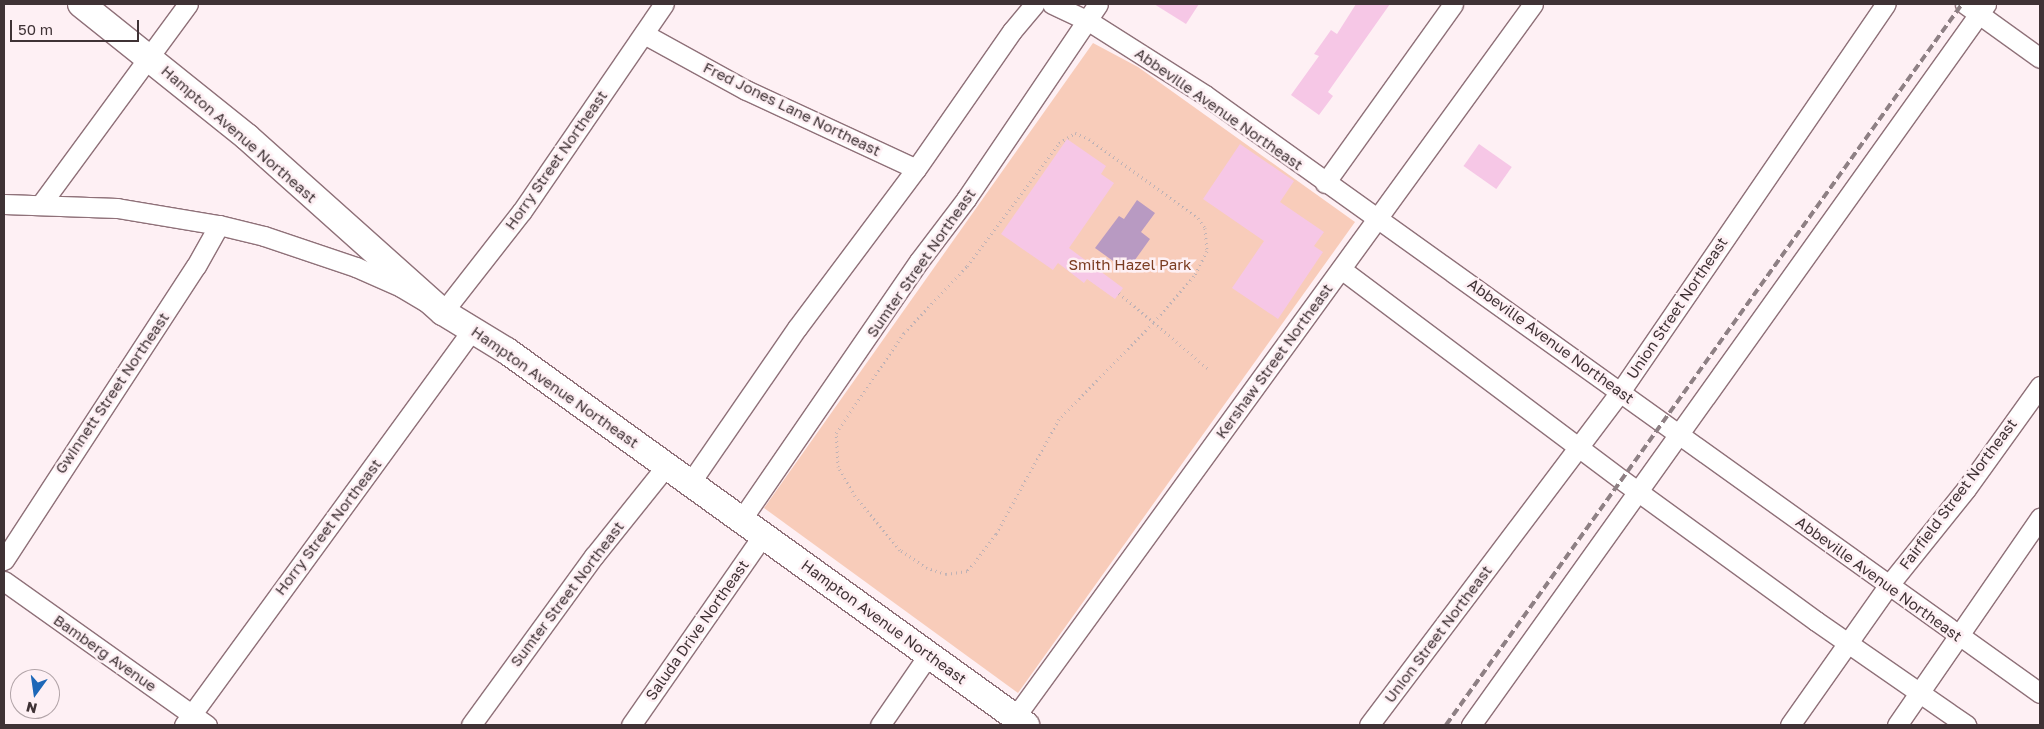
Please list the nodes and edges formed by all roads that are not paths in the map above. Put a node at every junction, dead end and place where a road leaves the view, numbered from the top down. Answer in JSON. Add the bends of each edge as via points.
{"nodes":[{"id":1,"x":81,"y":4,"type":"edge"},
{"id":2,"x":188,"y":4,"type":"edge"},
{"id":3,"x":664,"y":4,"type":"edge"},
{"id":4,"x":1035,"y":4,"type":"edge"},
{"id":5,"x":1052,"y":4,"type":"edge"},
{"id":6,"x":1098,"y":4,"type":"edge"},
{"id":7,"x":1453,"y":4,"type":"edge"},
{"id":8,"x":1533,"y":4,"type":"edge"},
{"id":9,"x":1886,"y":4,"type":"edge"},
{"id":10,"x":1977,"y":7,"type":"edge"},
{"id":11,"x":1088,"y":20,"type":"junction"},
{"id":12,"x":644,"y":34,"type":"junction"},
{"id":13,"x":150,"y":57,"type":"junction"},
{"id":14,"x":2040,"y":58,"type":"edge"},
{"id":15,"x":916,"y":169,"type":"junction"},
{"id":16,"x":1325,"y":183,"type":"junction"},
{"id":17,"x":4,"y":204,"type":"edge"},
{"id":18,"x":41,"y":204,"type":"junction"},
{"id":19,"x":1376,"y":219,"type":"junction"},
{"id":20,"x":219,"y":225,"type":"junction"},
{"id":21,"x":1341,"y":269,"type":"junction"},
{"id":22,"x":443,"y":312,"type":"junction"},
{"id":23,"x":473,"y":329,"type":"junction"},
{"id":24,"x":2040,"y":386,"type":"edge"},
{"id":25,"x":1620,"y":392,"type":"junction"},
{"id":26,"x":1677,"y":435,"type":"junction"},
{"id":27,"x":1578,"y":447,"type":"junction"},
{"id":28,"x":666,"y":466,"type":"junction"},
{"id":29,"x":690,"y":483,"type":"junction"},
{"id":30,"x":1638,"y":491,"type":"junction"},
{"id":31,"x":2040,"y":518,"type":"edge"},
{"id":32,"x":741,"y":520,"type":"junction"},
{"id":33,"x":763,"y":535,"type":"junction"},
{"id":34,"x":4,"y":560,"type":"edge"},
{"id":35,"x":4,"y":581,"type":"edge"},
{"id":36,"x":1888,"y":586,"type":"junction"},
{"id":37,"x":1958,"y":636,"type":"junction"},
{"id":38,"x":1847,"y":642,"type":"junction"},
{"id":39,"x":929,"y":654,"type":"junction"},
{"id":40,"x":1920,"y":693,"type":"junction"},
{"id":41,"x":2040,"y":693,"type":"edge"},
{"id":42,"x":1021,"y":721,"type":"edge"},
{"id":43,"x":194,"y":722,"type":"edge"},
{"id":44,"x":472,"y":725,"type":"edge"},
{"id":45,"x":631,"y":725,"type":"edge"},
{"id":46,"x":880,"y":725,"type":"edge"},
{"id":47,"x":1369,"y":725,"type":"edge"},
{"id":48,"x":1471,"y":725,"type":"edge"},
{"id":49,"x":1790,"y":725,"type":"edge"},
{"id":50,"x":1897,"y":725,"type":"edge"},
{"id":51,"x":1966,"y":725,"type":"edge"}],
"edges":[{"from":1,"to":13,"type":"street","name":"Hampton Avenue Northeast"},
{"from":2,"to":13,"type":"street"},
{"from":3,"to":12,"type":"street","name":"Horry Street Northeast"},
{"from":4,"to":15,"type":"street","via":[[1012,31]]},
{"from":5,"to":11,"type":"street","name":"Abbeville Avenue Northeast"},
{"from":6,"to":11,"type":"street","name":"Sumter Street Northeast"},
{"from":7,"to":16,"type":"street"},
{"from":8,"to":19,"type":"street","name":"Kershaw Street Northeast"},
{"from":9,"to":25,"type":"street","name":"Union Street Northeast"},
{"from":10,"to":14,"type":"street"},
{"from":10,"to":26,"type":"street"},
{"from":11,"to":16,"type":"street","name":"Abbeville Avenue Northeast","via":[[1205,94]]},
{"from":11,"to":32,"type":"street","name":"Sumter Street Northeast"},
{"from":12,"to":15,"type":"street","name":"Fred Jones Lane Northeast","via":[[746,90]]},
{"from":12,"to":22,"type":"street","name":"Horry Street Northeast","via":[[522,211]]},
{"from":13,"to":18,"type":"street"},
{"from":13,"to":22,"type":"street","name":"Hampton Avenue Northeast","via":[[247,137]]},
{"from":15,"to":29,"type":"street","via":[[797,328]]},
{"from":16,"to":19,"type":"street","name":"Abbeville Avenue Northeast"},
{"from":17,"to":18,"type":"street"},
{"from":18,"to":20,"type":"street","via":[[117,208]]},
{"from":19,"to":21,"type":"street","name":"Kershaw Street Northeast"},
{"from":19,"to":25,"type":"street","name":"Abbeville Avenue Northeast","via":[[1416,244]]},
{"from":20,"to":22,"type":"street","via":[[264,236],[356,267],[401,287]]},
{"from":20,"to":34,"type":"street","name":"Gwinnett Street Northeast","via":[[196,266]]},
{"from":21,"to":27,"type":"street"},
{"from":21,"to":42,"type":"street","name":"Kershaw Street Northeast"},
{"from":22,"to":23,"type":"street","name":"Hampton Avenue Northeast"},
{"from":23,"to":28,"type":"street","name":"Hampton Avenue Northeast"},
{"from":23,"to":43,"type":"street","name":"Horry Street Northeast"},
{"from":24,"to":36,"type":"street","name":"Fairfield Street Northeast","via":[[1966,489]]},
{"from":25,"to":26,"type":"street","name":"Abbeville Avenue Northeast"},
{"from":25,"to":27,"type":"street","name":"Union Street Northeast"},
{"from":26,"to":30,"type":"street"},
{"from":26,"to":36,"type":"street","name":"Abbeville Avenue Northeast"},
{"from":27,"to":30,"type":"street"},
{"from":27,"to":47,"type":"street","name":"Union Street Northeast"},
{"from":28,"to":29,"type":"street","name":"Hampton Avenue Northeast"},
{"from":28,"to":44,"type":"street","name":"Sumter Street Northeast","via":[[594,556]]},
{"from":29,"to":32,"type":"street","name":"Hampton Avenue Northeast"},
{"from":30,"to":38,"type":"street"},
{"from":30,"to":48,"type":"street"},
{"from":31,"to":37,"type":"street"},
{"from":32,"to":33,"type":"street","name":"Hampton Avenue Northeast"},
{"from":33,"to":39,"type":"street","name":"Hampton Avenue Northeast"},
{"from":33,"to":45,"type":"street","name":"Saluda Drive Northeast"},
{"from":35,"to":43,"type":"street","name":"Bamberg Avenue"},
{"from":36,"to":37,"type":"street","name":"Abbeville Avenue Northeast"},
{"from":36,"to":38,"type":"street","name":"Fairfield Street Northeast"},
{"from":37,"to":40,"type":"street"},
{"from":37,"to":41,"type":"street","name":"Abbeville Avenue Northeast"},
{"from":38,"to":40,"type":"street"},
{"from":38,"to":49,"type":"street","name":"Fairfield Street Northeast"},
{"from":39,"to":42,"type":"street","name":"Hampton Avenue Northeast"},
{"from":39,"to":46,"type":"street"},
{"from":40,"to":50,"type":"street"},
{"from":40,"to":51,"type":"street"}]}
